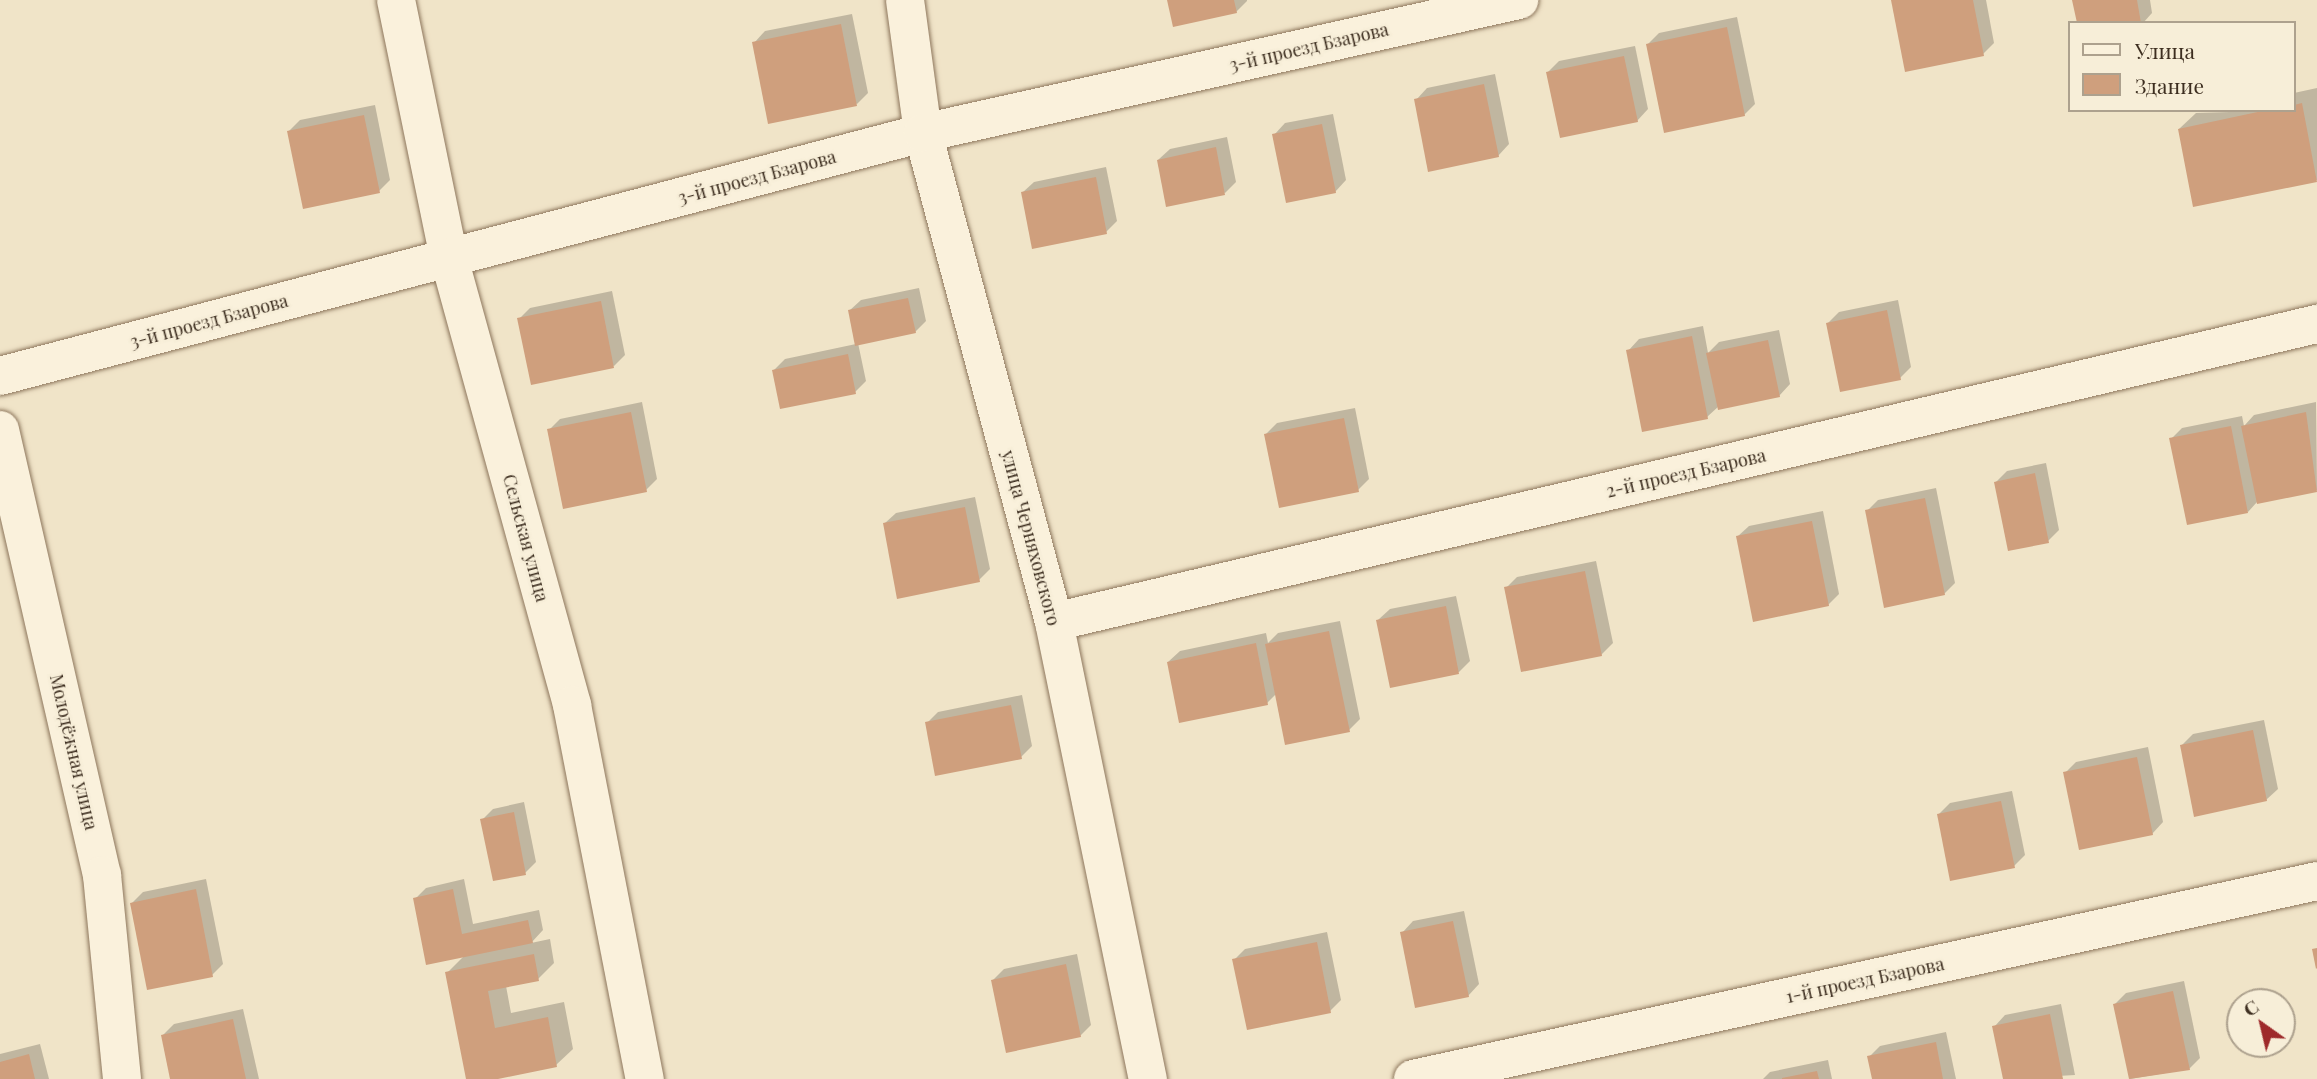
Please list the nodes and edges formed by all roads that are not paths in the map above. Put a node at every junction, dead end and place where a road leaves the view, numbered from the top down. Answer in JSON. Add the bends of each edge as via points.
{"nodes":[{"id":1,"x":396,"y":0,"type":"edge"},
{"id":2,"x":905,"y":0,"type":"edge"},
{"id":3,"x":1519,"y":0,"type":"edge"},
{"id":4,"x":923,"y":133,"type":"junction"},
{"id":5,"x":449,"y":258,"type":"junction"},
{"id":6,"x":2317,"y":324,"type":"edge"},
{"id":7,"x":0,"y":376,"type":"edge"},
{"id":8,"x":0,"y":430,"type":"edge"},
{"id":9,"x":1054,"y":622,"type":"junction"},
{"id":10,"x":2317,"y":881,"type":"edge"},
{"id":11,"x":122,"y":1079,"type":"edge"},
{"id":12,"x":645,"y":1079,"type":"edge"},
{"id":13,"x":1148,"y":1079,"type":"edge"},
{"id":14,"x":1413,"y":1079,"type":"edge"}],
"edges":[{"from":1,"to":5,"type":"street","name":"Сельская улица"},
{"from":2,"to":4,"type":"street","name":"улица Черняховского"},
{"from":3,"to":4,"type":"street","name":"3-й проезд Бзарова"},
{"from":4,"to":5,"type":"street","name":"3-й проезд Бзарова"},
{"from":4,"to":9,"type":"street","name":"улица Черняховского"},
{"from":5,"to":7,"type":"street","name":"3-й проезд Бзарова"},
{"from":5,"to":12,"type":"street","name":"Сельская улица","via":[[572,705]]},
{"from":6,"to":9,"type":"street","name":"2-й проезд Бзарова"},
{"from":8,"to":11,"type":"street","name":"Молодёжная улица","via":[[102,875]]},
{"from":9,"to":13,"type":"street","name":"улица Черняховского"},
{"from":10,"to":14,"type":"street","name":"1-й проезд Бзарова"}]}
